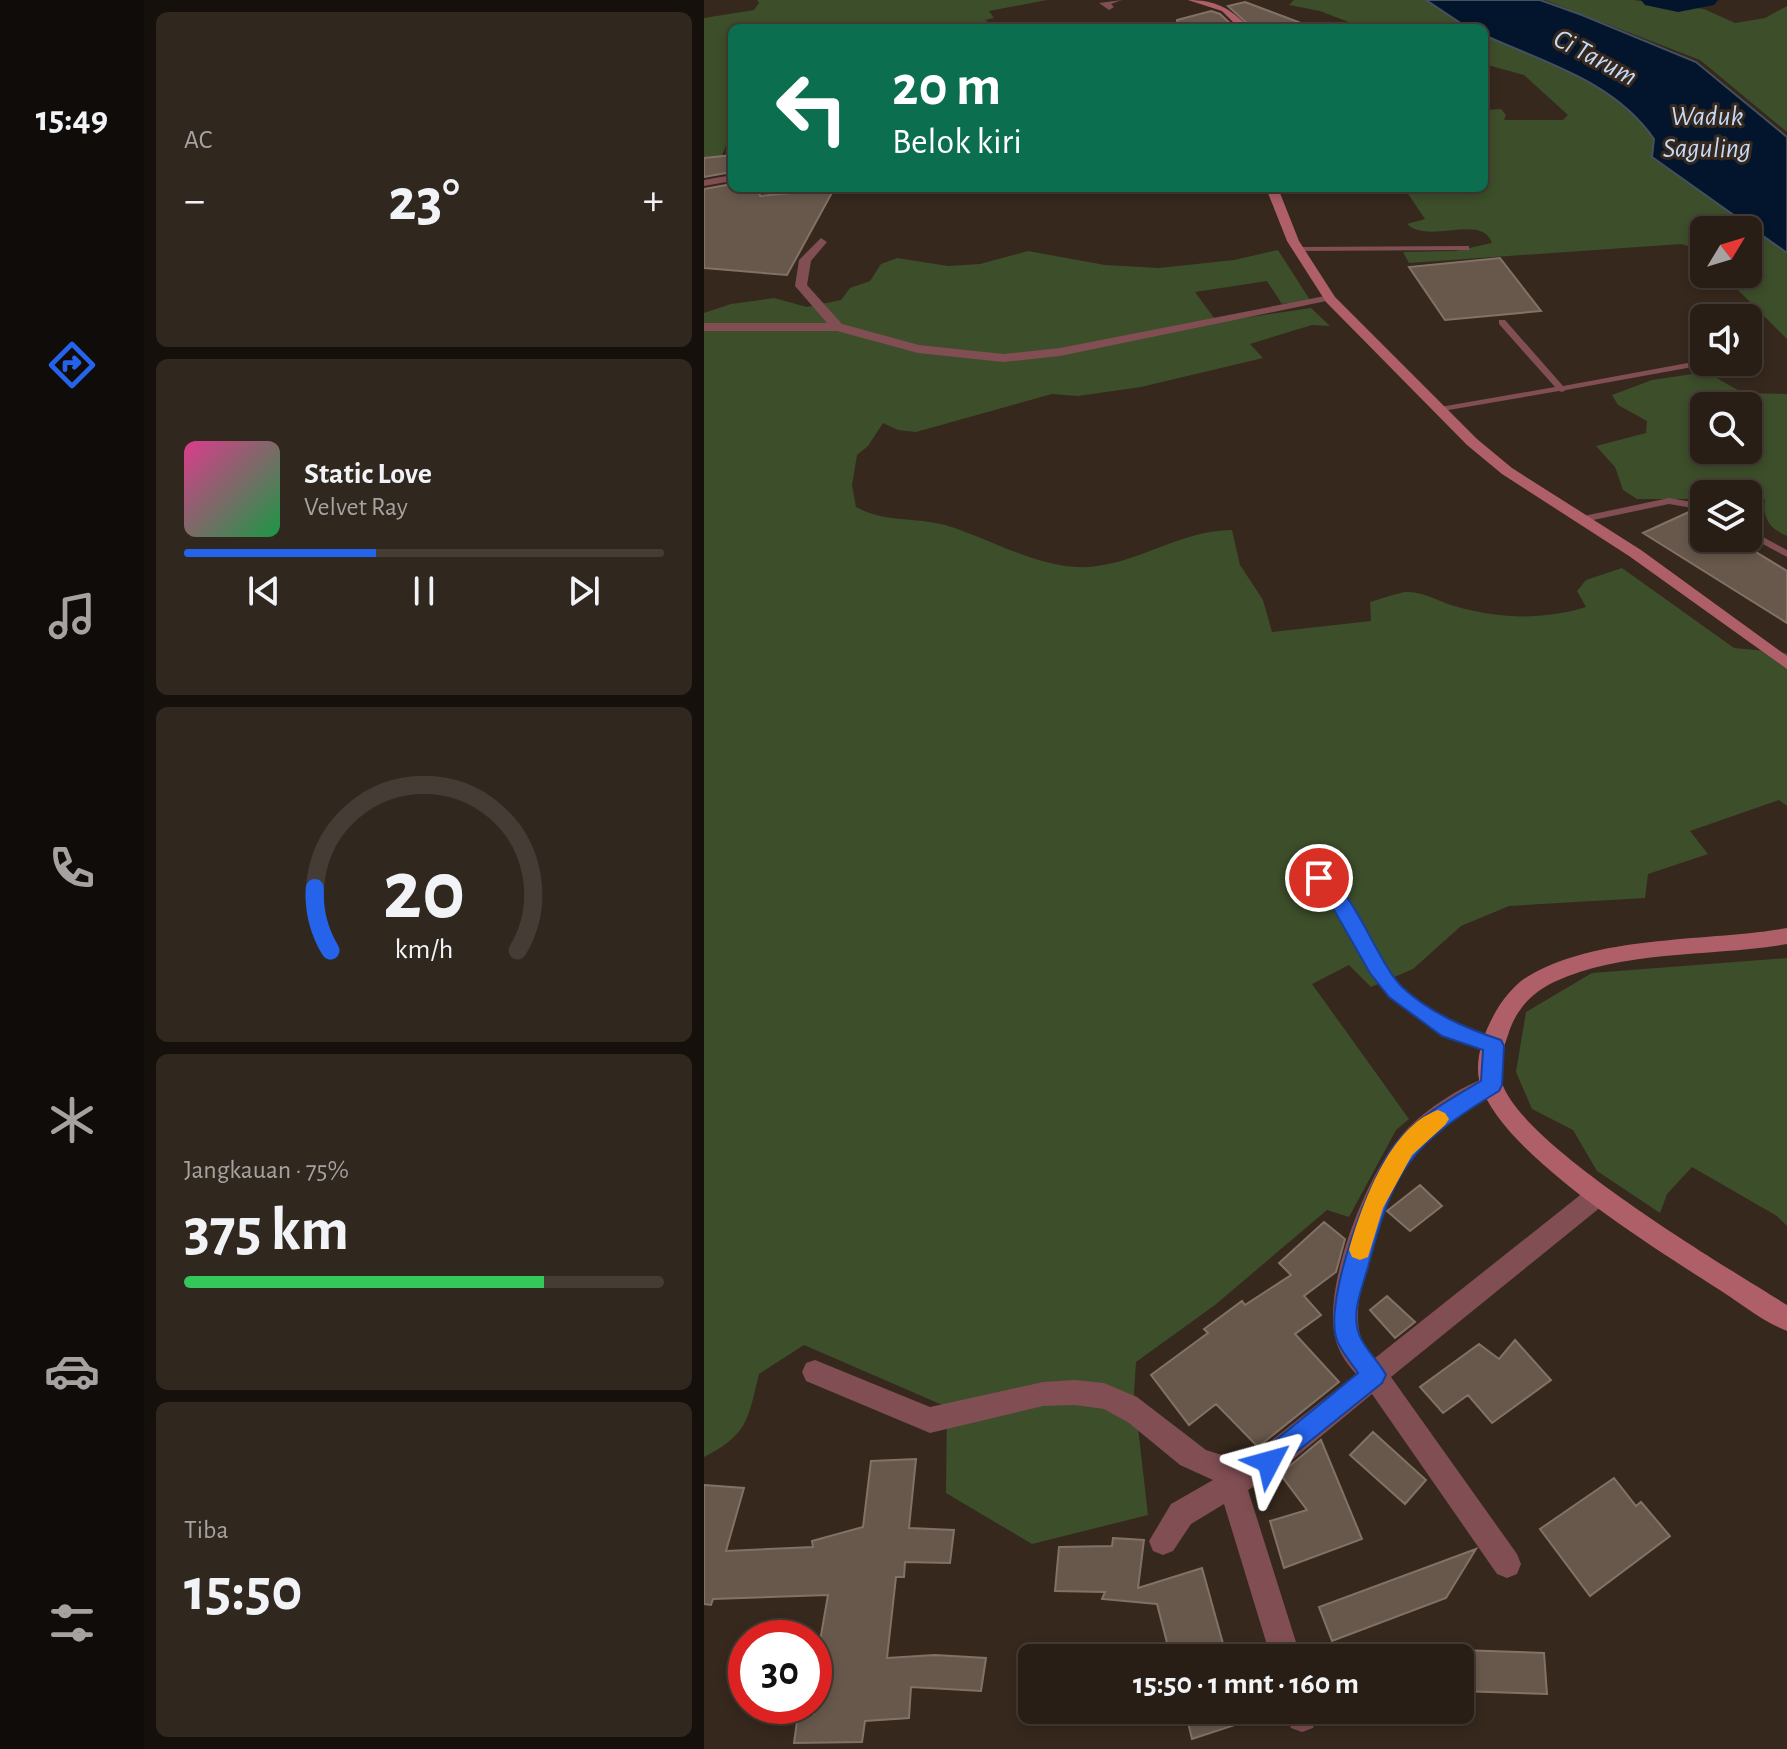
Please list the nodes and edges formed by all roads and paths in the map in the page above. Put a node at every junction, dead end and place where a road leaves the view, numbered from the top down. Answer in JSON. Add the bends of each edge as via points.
{"nodes":[{"id":1,"x":1118,"y":0,"type":"edge"},
{"id":2,"x":1192,"y":0,"type":"edge"},
{"id":3,"x":1109,"y":7,"type":"dead end"},
{"id":4,"x":1240,"y":24,"type":"edge"},
{"id":5,"x":728,"y":179,"type":"edge"},
{"id":6,"x":704,"y":183,"type":"edge"},
{"id":7,"x":1274,"y":192,"type":"edge"},
{"id":8,"x":821,"y":242,"type":"dead end"},
{"id":9,"x":1466,"y":248,"type":"dead end"},
{"id":10,"x":1299,"y":249,"type":"junction"},
{"id":11,"x":1330,"y":299,"type":"junction"},
{"id":12,"x":1502,"y":322,"type":"dead end"},
{"id":13,"x":704,"y":327,"type":"edge"},
{"id":14,"x":837,"y":327,"type":"junction"},
{"id":15,"x":1690,"y":366,"type":"edge"},
{"id":16,"x":1562,"y":390,"type":"junction"},
{"id":17,"x":1440,"y":410,"type":"junction"},
{"id":18,"x":1690,"y":505,"type":"edge"},
{"id":19,"x":1579,"y":520,"type":"junction"},
{"id":20,"x":1762,"y":540,"type":"edge"},
{"id":21,"x":1787,"y":554,"type":"edge"},
{"id":22,"x":1787,"y":664,"type":"edge"},
{"id":23,"x":1319,"y":878,"type":"dead end"},
{"id":24,"x":1787,"y":936,"type":"edge"},
{"id":25,"x":1494,"y":1046,"type":"junction"},
{"id":26,"x":1491,"y":1085,"type":"junction"},
{"id":27,"x":1598,"y":1195,"type":"junction"},
{"id":28,"x":1787,"y":1319,"type":"edge"},
{"id":29,"x":815,"y":1372,"type":"dead end"},
{"id":30,"x":1374,"y":1375,"type":"junction"},
{"id":31,"x":1240,"y":1480,"type":"junction"},
{"id":32,"x":1163,"y":1541,"type":"dead end"},
{"id":33,"x":1507,"y":1564,"type":"dead end"},
{"id":34,"x":1282,"y":1644,"type":"edge"}],
"edges":[{"from":1,"to":3,"type":"street","via":[[1103,3]]},
{"from":2,"to":4,"type":"street","via":[[1225,9]]},
{"from":5,"to":6,"type":"street"},
{"from":7,"to":10,"type":"street"},
{"from":8,"to":14,"type":"street","via":[[805,260],[801,286]]},
{"from":9,"to":10,"type":"lane"},
{"from":10,"to":11,"type":"street"},
{"from":11,"to":14,"type":"street","via":[[1060,352],[1003,358],[918,349]]},
{"from":11,"to":17,"type":"street"},
{"from":12,"to":16,"type":"lane"},
{"from":13,"to":14,"type":"street"},
{"from":15,"to":16,"type":"lane"},
{"from":16,"to":17,"type":"lane"},
{"from":17,"to":19,"type":"street","via":[[1507,471]]},
{"from":18,"to":19,"type":"lane","via":[[1669,501]]},
{"from":19,"to":22,"type":"street","via":[[1657,569]]},
{"from":20,"to":21,"type":"lane"},
{"from":23,"to":25,"type":"lane","via":[[1336,896],[1376,968],[1396,992],[1449,1030]]},
{"from":24,"to":25,"type":"street","via":[[1588,961],[1554,973],[1525,987],[1505,1011]]},
{"from":25,"to":26,"type":"street"},
{"from":26,"to":27,"type":"street","via":[[1512,1117]]},
{"from":26,"to":30,"type":"street","via":[[1442,1115],[1404,1149],[1373,1207],[1344,1312],[1347,1338]]},
{"from":27,"to":28,"type":"street"},
{"from":27,"to":30,"type":"street"},
{"from":29,"to":31,"type":"street","via":[[930,1420],[949,1420],[1029,1397],[1106,1396],[1192,1457]]},
{"from":30,"to":31,"type":"street"},
{"from":30,"to":33,"type":"street"},
{"from":31,"to":32,"type":"street","via":[[1181,1514]]},
{"from":31,"to":34,"type":"street"}]}
